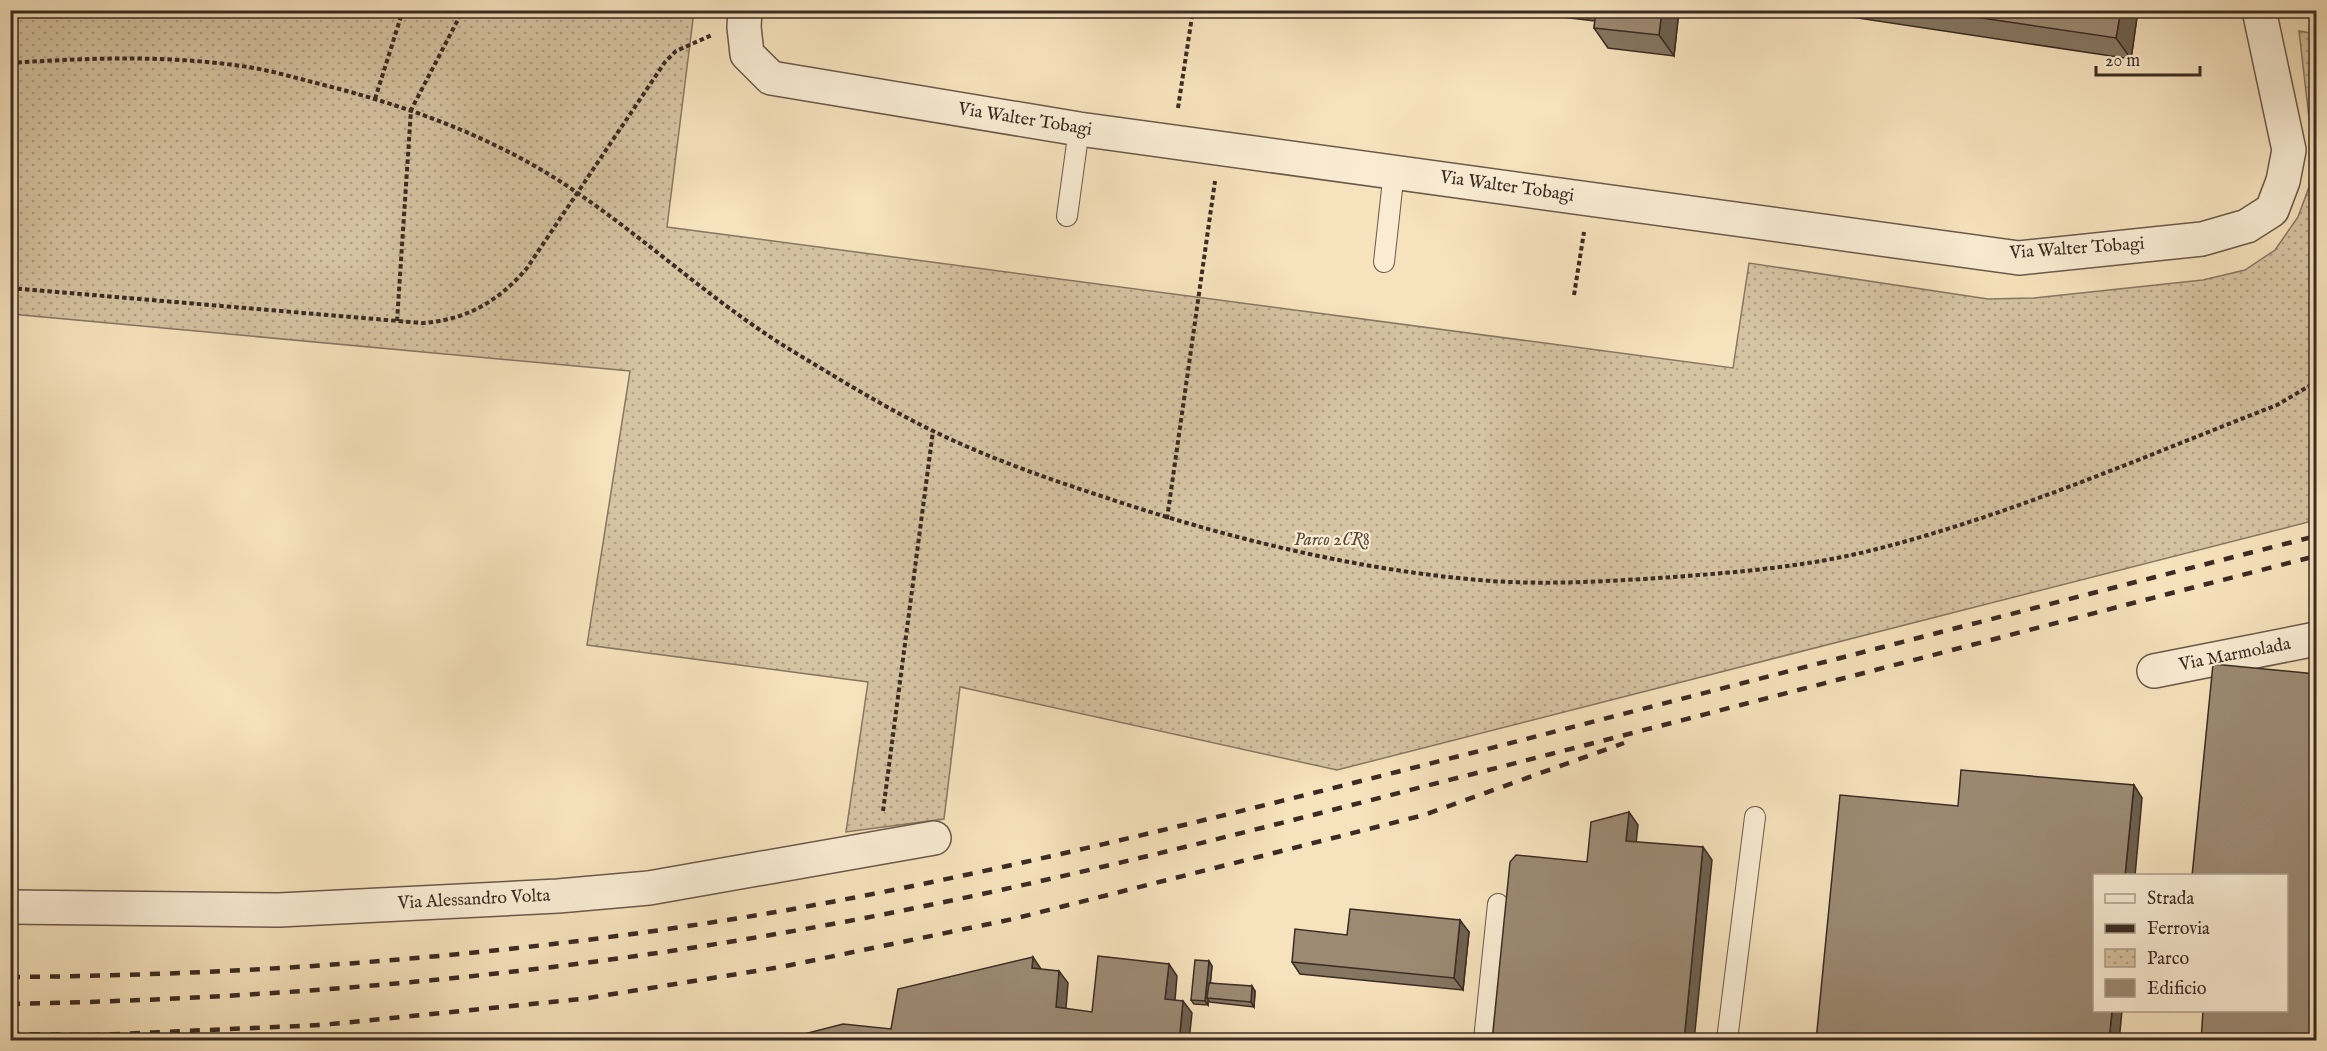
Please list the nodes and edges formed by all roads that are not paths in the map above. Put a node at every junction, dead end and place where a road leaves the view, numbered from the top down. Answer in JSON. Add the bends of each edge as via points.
{"nodes":[{"id":1,"x":2259,"y":10,"type":"edge"},
{"id":2,"x":745,"y":31,"type":"edge"},
{"id":3,"x":1079,"y":129,"type":"junction"},
{"id":4,"x":1394,"y":171,"type":"junction"},
{"id":5,"x":1067,"y":216,"type":"dead end"},
{"id":6,"x":1384,"y":262,"type":"dead end"},
{"id":7,"x":2316,"y":639,"type":"edge"},
{"id":8,"x":2154,"y":671,"type":"dead end"},
{"id":9,"x":1755,"y":817,"type":"dead end"},
{"id":10,"x":934,"y":838,"type":"dead end"},
{"id":11,"x":1498,"y":904,"type":"dead end"},
{"id":12,"x":10,"y":907,"type":"edge"},
{"id":13,"x":1484,"y":1041,"type":"edge"},
{"id":14,"x":1727,"y":1041,"type":"edge"}],
"edges":[{"from":1,"to":4,"type":"street","name":"Via Walter Tobagi","via":[[2289,150],[2283,181],[2272,210],[2247,226],[2202,239],[2019,258]]},
{"from":2,"to":3,"type":"street","name":"Via Walter Tobagi","via":[[771,78]]},
{"from":3,"to":4,"type":"street","name":"Via Walter Tobagi"},
{"from":3,"to":5,"type":"lane"},
{"from":4,"to":6,"type":"lane"},
{"from":7,"to":8,"type":"street","name":"Via Marmolada"},
{"from":9,"to":14,"type":"lane"},
{"from":10,"to":12,"type":"street","name":"Via Alessandro Volta","via":[[649,888],[558,896],[279,910]]},
{"from":11,"to":13,"type":"lane"}]}
